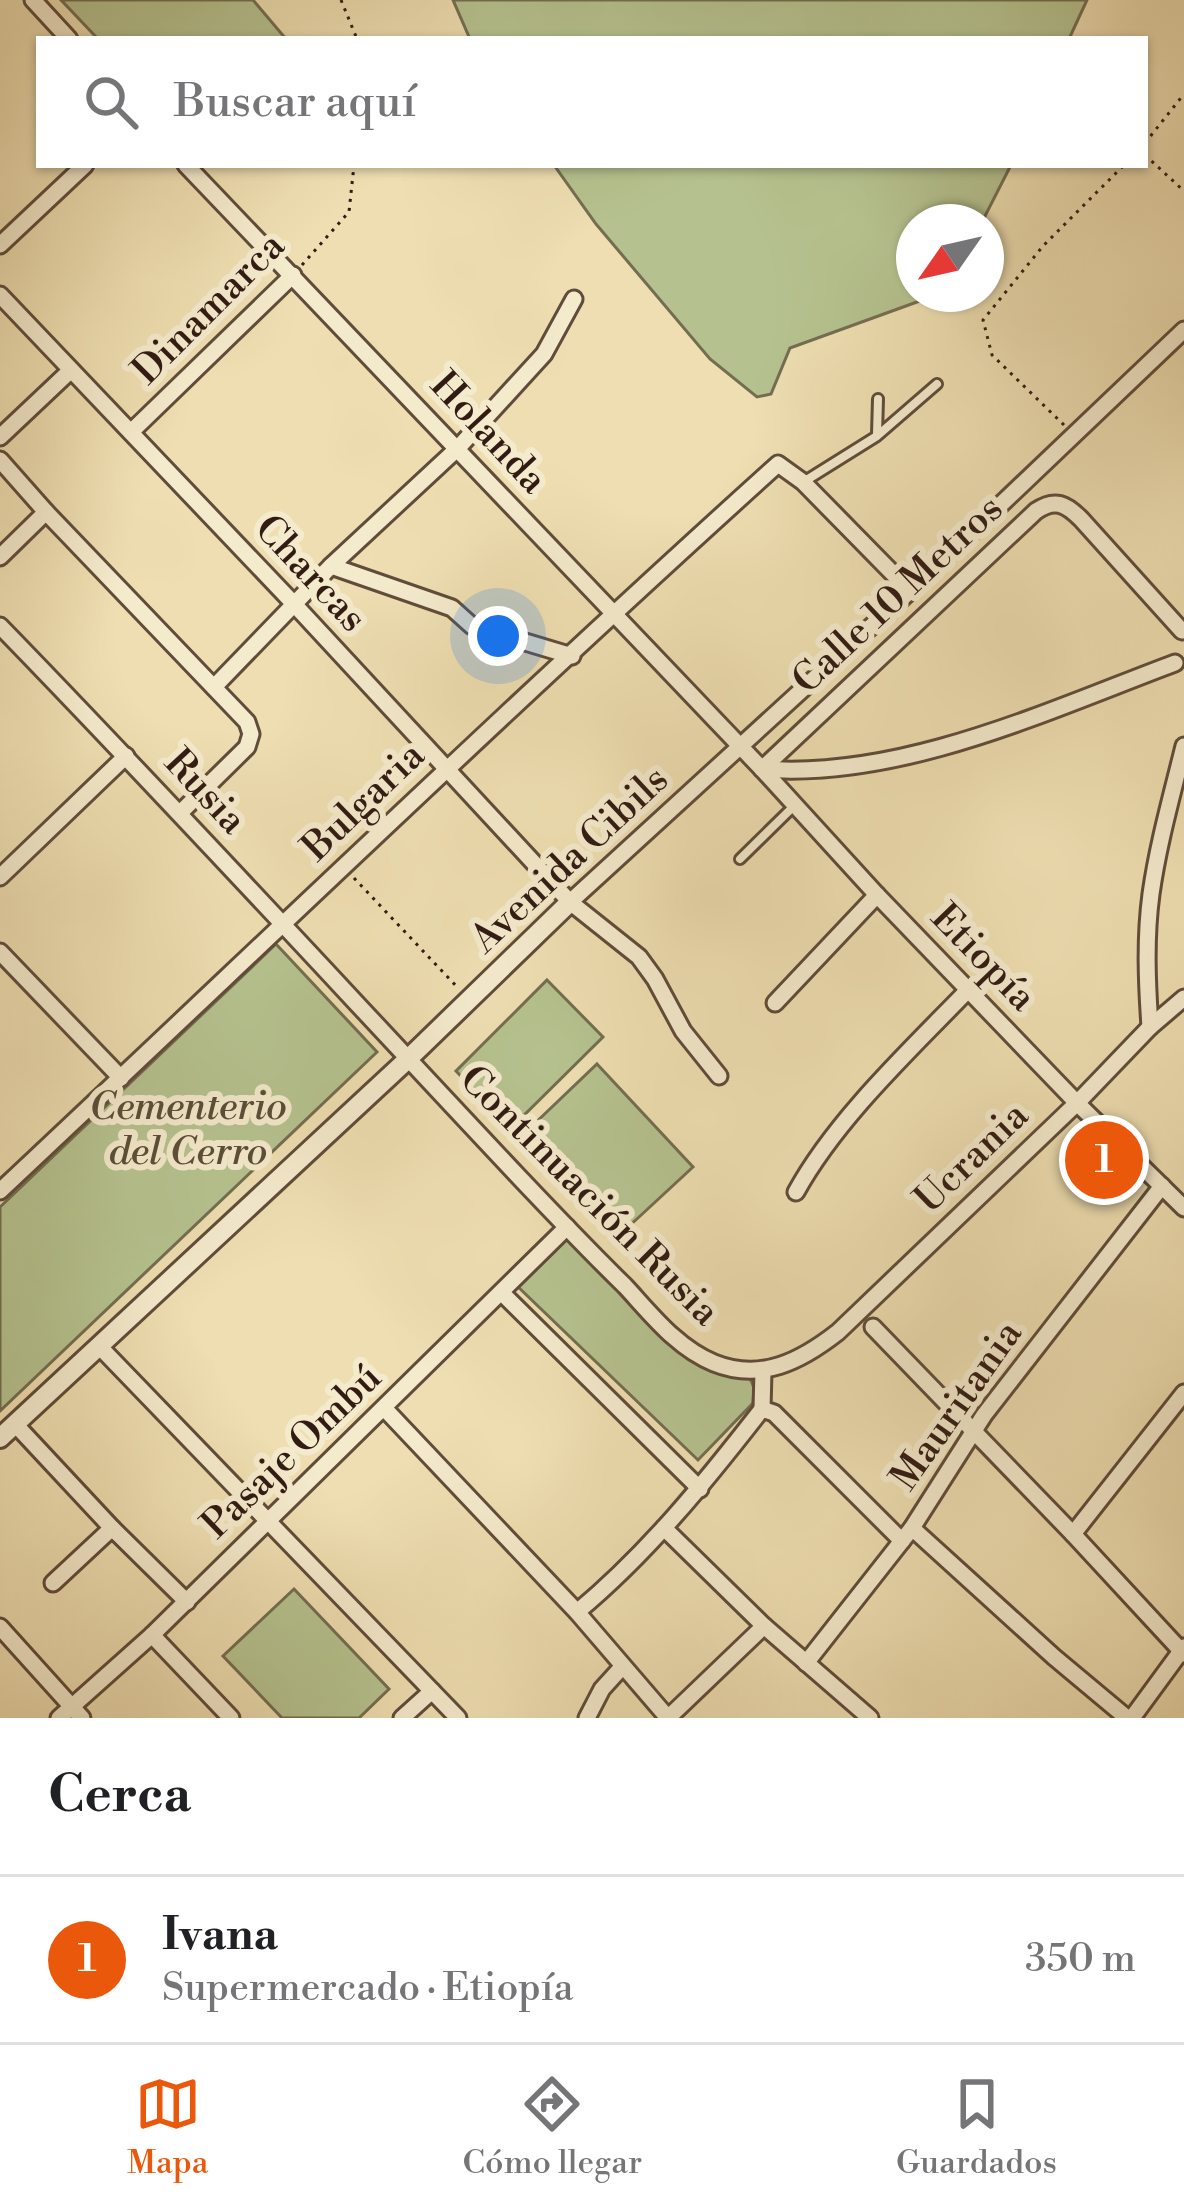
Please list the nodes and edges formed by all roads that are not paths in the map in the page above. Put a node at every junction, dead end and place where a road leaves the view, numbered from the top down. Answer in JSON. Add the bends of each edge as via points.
{"nodes":[{"id":1,"x":33,"y":0,"type":"edge"},
{"id":2,"x":66,"y":36,"type":"edge"},
{"id":3,"x":82,"y":168,"type":"edge"},
{"id":4,"x":190,"y":168,"type":"edge"},
{"id":5,"x":0,"y":245,"type":"edge"},
{"id":6,"x":293,"y":275,"type":"junction"},
{"id":7,"x":0,"y":295,"type":"edge"},
{"id":8,"x":574,"y":299,"type":"dead end"},
{"id":9,"x":1184,"y":330,"type":"edge"},
{"id":10,"x":70,"y":370,"type":"junction"},
{"id":11,"x":937,"y":384,"type":"dead end"},
{"id":12,"x":878,"y":399,"type":"dead end"},
{"id":13,"x":131,"y":432,"type":"junction"},
{"id":14,"x":0,"y":436,"type":"edge"},
{"id":15,"x":877,"y":436,"type":"junction"},
{"id":16,"x":458,"y":448,"type":"junction"},
{"id":17,"x":0,"y":460,"type":"edge"},
{"id":18,"x":803,"y":482,"type":"junction"},
{"id":19,"x":46,"y":512,"type":"junction"},
{"id":20,"x":0,"y":557,"type":"edge"},
{"id":21,"x":332,"y":566,"type":"junction"},
{"id":22,"x":910,"y":591,"type":"junction"},
{"id":23,"x":294,"y":604,"type":"junction"},
{"id":24,"x":615,"y":614,"type":"junction"},
{"id":25,"x":0,"y":626,"type":"edge"},
{"id":26,"x":1183,"y":630,"type":"edge"},
{"id":27,"x":572,"y":656,"type":"junction"},
{"id":28,"x":1180,"y":668,"type":"edge"},
{"id":29,"x":214,"y":687,"type":"junction"},
{"id":30,"x":1184,"y":746,"type":"edge"},
{"id":31,"x":741,"y":748,"type":"junction"},
{"id":32,"x":126,"y":756,"type":"junction"},
{"id":33,"x":447,"y":768,"type":"junction"},
{"id":34,"x":762,"y":769,"type":"junction"},
{"id":35,"x":795,"y":805,"type":"junction"},
{"id":36,"x":181,"y":812,"type":"junction"},
{"id":37,"x":740,"y":860,"type":"dead end"},
{"id":38,"x":0,"y":877,"type":"edge"},
{"id":39,"x":877,"y":895,"type":"junction"},
{"id":40,"x":570,"y":902,"type":"junction"},
{"id":41,"x":284,"y":925,"type":"junction"},
{"id":42,"x":0,"y":952,"type":"edge"},
{"id":43,"x":968,"y":990,"type":"junction"},
{"id":44,"x":1184,"y":998,"type":"edge"},
{"id":45,"x":775,"y":1003,"type":"dead end"},
{"id":46,"x":1150,"y":1027,"type":"junction"},
{"id":47,"x":408,"y":1059,"type":"junction"},
{"id":48,"x":719,"y":1076,"type":"dead end"},
{"id":49,"x":121,"y":1078,"type":"junction"},
{"id":50,"x":1076,"y":1102,"type":"junction"},
{"id":51,"x":1162,"y":1186,"type":"junction"},
{"id":52,"x":0,"y":1191,"type":"edge"},
{"id":53,"x":796,"y":1192,"type":"dead end"},
{"id":54,"x":1184,"y":1208,"type":"edge"},
{"id":55,"x":567,"y":1227,"type":"junction"},
{"id":56,"x":502,"y":1293,"type":"junction"},
{"id":57,"x":873,"y":1327,"type":"dead end"},
{"id":58,"x":99,"y":1346,"type":"junction"},
{"id":59,"x":763,"y":1371,"type":"junction"},
{"id":60,"x":1184,"y":1393,"type":"edge"},
{"id":61,"x":384,"y":1408,"type":"junction"},
{"id":62,"x":762,"y":1408,"type":"junction"},
{"id":63,"x":7,"y":1431,"type":"edge"},
{"id":64,"x":973,"y":1432,"type":"junction"},
{"id":65,"x":700,"y":1489,"type":"junction"},
{"id":66,"x":269,"y":1521,"type":"junction"},
{"id":67,"x":112,"y":1528,"type":"junction"},
{"id":68,"x":664,"y":1528,"type":"junction"},
{"id":69,"x":1073,"y":1534,"type":"junction"},
{"id":70,"x":907,"y":1535,"type":"junction"},
{"id":71,"x":53,"y":1583,"type":"dead end"},
{"id":72,"x":187,"y":1602,"type":"junction"},
{"id":73,"x":577,"y":1612,"type":"junction"},
{"id":74,"x":764,"y":1626,"type":"junction"},
{"id":75,"x":0,"y":1628,"type":"edge"},
{"id":76,"x":152,"y":1635,"type":"junction"},
{"id":77,"x":1183,"y":1651,"type":"edge"},
{"id":78,"x":806,"y":1663,"type":"junction"},
{"id":79,"x":622,"y":1667,"type":"junction"},
{"id":80,"x":432,"y":1690,"type":"junction"},
{"id":81,"x":71,"y":1714,"type":"edge"},
{"id":82,"x":231,"y":1718,"type":"edge"},
{"id":83,"x":402,"y":1718,"type":"edge"},
{"id":84,"x":458,"y":1718,"type":"edge"},
{"id":85,"x":587,"y":1718,"type":"edge"},
{"id":86,"x":668,"y":1718,"type":"edge"},
{"id":87,"x":870,"y":1718,"type":"edge"},
{"id":88,"x":1130,"y":1718,"type":"edge"}],
"edges":[{"from":1,"to":2,"type":"street"},
{"from":3,"to":5,"type":"street"},
{"from":4,"to":6,"type":"street","name":"Holanda"},
{"from":6,"to":13,"type":"street","name":"Dinamarca"},
{"from":6,"to":16,"type":"street","name":"Holanda"},
{"from":7,"to":10,"type":"street","name":"Charcas"},
{"from":8,"to":16,"type":"street","via":[[544,354]]},
{"from":9,"to":22,"type":"street","name":"Avenida Cibils"},
{"from":10,"to":13,"type":"street","name":"Charcas"},
{"from":10,"to":14,"type":"street"},
{"from":11,"to":15,"type":"lane"},
{"from":12,"to":15,"type":"lane"},
{"from":13,"to":23,"type":"street","name":"Charcas"},
{"from":15,"to":18,"type":"lane"},
{"from":16,"to":21,"type":"street"},
{"from":16,"to":24,"type":"street","name":"Holanda"},
{"from":17,"to":19,"type":"street"},
{"from":18,"to":22,"type":"street"},
{"from":18,"to":24,"type":"street","name":"Bulgaria","via":[[778,464]]},
{"from":19,"to":20,"type":"street"},
{"from":19,"to":29,"type":"street"},
{"from":21,"to":23,"type":"street"},
{"from":21,"to":27,"type":"street","via":[[452,608],[472,626]]},
{"from":22,"to":31,"type":"street","name":"Avenida Cibils"},
{"from":23,"to":29,"type":"street"},
{"from":23,"to":33,"type":"street","name":"Charcas"},
{"from":24,"to":27,"type":"street","name":"Bulgaria"},
{"from":24,"to":31,"type":"street","name":"Holanda"},
{"from":25,"to":32,"type":"street","name":"Rusia"},
{"from":26,"to":28,"type":"street","via":[[1173,647]]},
{"from":26,"to":34,"type":"street","name":"Calle 10 Metros","via":[[1082,518],[1049,504]]},
{"from":27,"to":33,"type":"street","name":"Bulgaria"},
{"from":28,"to":34,"type":"street","via":[[889,760],[820,771]]},
{"from":29,"to":36,"type":"street","via":[[247,722],[251,739]]},
{"from":30,"to":46,"type":"street","via":[[1151,898]]},
{"from":31,"to":34,"type":"street","name":"Etiopía"},
{"from":31,"to":40,"type":"street","name":"Avenida Cibils"},
{"from":32,"to":36,"type":"street","name":"Rusia"},
{"from":32,"to":38,"type":"street"},
{"from":33,"to":40,"type":"street","name":"Charcas"},
{"from":33,"to":41,"type":"street","name":"Bulgaria"},
{"from":34,"to":35,"type":"street","name":"Etiopía"},
{"from":35,"to":37,"type":"lane"},
{"from":35,"to":39,"type":"street","name":"Etiopía"},
{"from":36,"to":41,"type":"street","name":"Rusia"},
{"from":39,"to":43,"type":"street","name":"Etiopía"},
{"from":39,"to":45,"type":"street"},
{"from":40,"to":47,"type":"street","name":"Avenida Cibils"},
{"from":40,"to":48,"type":"street","name":"Charcas","via":[[639,957]]},
{"from":41,"to":47,"type":"street","name":"Rusia"},
{"from":41,"to":49,"type":"street","name":"Bulgaria"},
{"from":42,"to":49,"type":"street"},
{"from":43,"to":50,"type":"street","name":"Etiopía"},
{"from":43,"to":53,"type":"street","via":[[814,1160]]},
{"from":44,"to":46,"type":"street","name":"Ucrania"},
{"from":46,"to":50,"type":"street","name":"Ucrania"},
{"from":47,"to":55,"type":"street","name":"Continuación Rusia"},
{"from":47,"to":58,"type":"street","name":"Avenida Cibils"},
{"from":49,"to":52,"type":"street","name":"Bulgaria"},
{"from":50,"to":51,"type":"street","name":"Etiopía"},
{"from":50,"to":59,"type":"street","name":"Ucrania","via":[[860,1313],[817,1349]]},
{"from":51,"to":54,"type":"street","name":"Etiopía"},
{"from":51,"to":64,"type":"street","name":"Mauritania"},
{"from":55,"to":56,"type":"street","name":"Pasaje Ombú"},
{"from":55,"to":59,"type":"street","name":"Continuación Rusia","via":[[689,1350],[727,1368]]},
{"from":56,"to":61,"type":"street","name":"Pasaje Ombú"},
{"from":56,"to":65,"type":"street"},
{"from":57,"to":64,"type":"street"},
{"from":58,"to":63,"type":"street","name":"Avenida Cibils"},
{"from":58,"to":66,"type":"street"},
{"from":59,"to":62,"type":"street"},
{"from":60,"to":69,"type":"street"},
{"from":61,"to":66,"type":"street","name":"Pasaje Ombú"},
{"from":61,"to":73,"type":"street"},
{"from":62,"to":65,"type":"street"},
{"from":62,"to":70,"type":"street"},
{"from":63,"to":67,"type":"street"},
{"from":64,"to":69,"type":"street"},
{"from":64,"to":70,"type":"street","name":"Mauritania"},
{"from":65,"to":68,"type":"street"},
{"from":66,"to":72,"type":"street","name":"Pasaje Ombú"},
{"from":66,"to":80,"type":"street"},
{"from":67,"to":71,"type":"street"},
{"from":67,"to":72,"type":"street"},
{"from":68,"to":73,"type":"street"},
{"from":68,"to":74,"type":"street"},
{"from":69,"to":77,"type":"street"},
{"from":70,"to":78,"type":"street","name":"Mauritania"},
{"from":70,"to":88,"type":"street"},
{"from":72,"to":76,"type":"street","name":"Pasaje Ombú"},
{"from":73,"to":79,"type":"street"},
{"from":74,"to":78,"type":"street"},
{"from":74,"to":86,"type":"street"},
{"from":75,"to":81,"type":"street"},
{"from":76,"to":81,"type":"street","name":"Pasaje Ombú"},
{"from":76,"to":82,"type":"street"},
{"from":77,"to":88,"type":"street"},
{"from":78,"to":87,"type":"street"},
{"from":79,"to":85,"type":"street"},
{"from":79,"to":86,"type":"street"},
{"from":80,"to":83,"type":"street"},
{"from":80,"to":84,"type":"street"}]}
